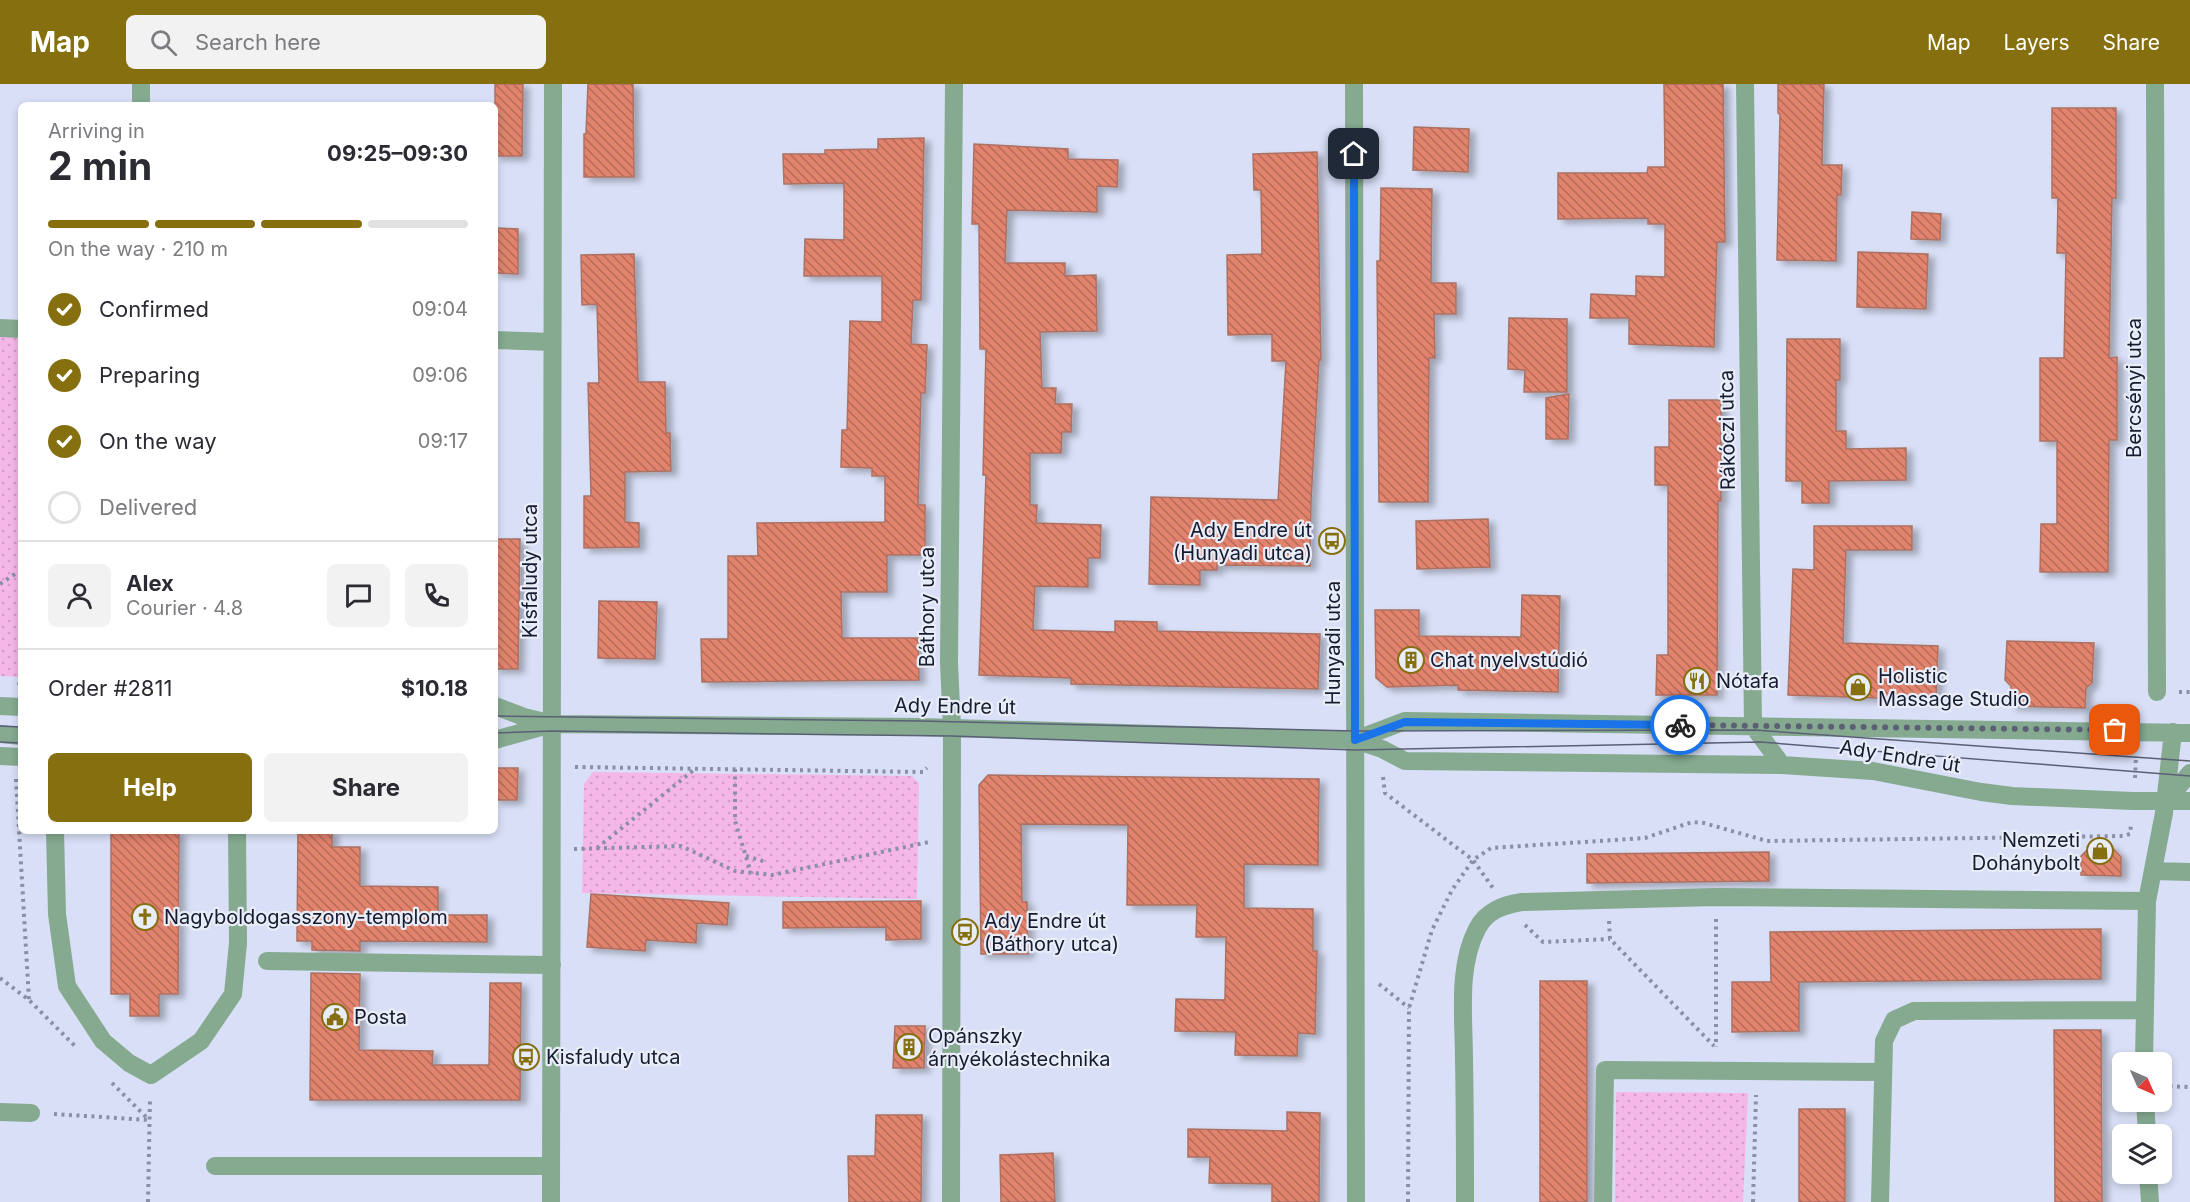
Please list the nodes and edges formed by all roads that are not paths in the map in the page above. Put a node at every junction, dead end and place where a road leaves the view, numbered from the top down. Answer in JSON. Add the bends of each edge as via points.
{"nodes":[{"id":1,"x":141,"y":84,"type":"edge"},
{"id":2,"x":554,"y":84,"type":"edge"},
{"id":3,"x":954,"y":84,"type":"edge"},
{"id":4,"x":1354,"y":84,"type":"edge"},
{"id":5,"x":1745,"y":84,"type":"edge"},
{"id":6,"x":2155,"y":84,"type":"edge"},
{"id":7,"x":141,"y":102,"type":"edge"},
{"id":8,"x":0,"y":328,"type":"edge"},
{"id":9,"x":18,"y":329,"type":"edge"},
{"id":10,"x":498,"y":340,"type":"edge"},
{"id":11,"x":552,"y":342,"type":"junction"},
{"id":12,"x":2157,"y":692,"type":"dead end"},
{"id":13,"x":0,"y":706,"type":"edge"},
{"id":14,"x":18,"y":707,"type":"edge"},
{"id":15,"x":498,"y":707,"type":"edge"},
{"id":16,"x":553,"y":724,"type":"junction"},
{"id":17,"x":1754,"y":726,"type":"junction"},
{"id":18,"x":952,"y":728,"type":"junction"},
{"id":19,"x":2182,"y":732,"type":"edge"},
{"id":20,"x":498,"y":739,"type":"edge"},
{"id":21,"x":1355,"y":740,"type":"junction"},
{"id":22,"x":0,"y":756,"type":"edge"},
{"id":23,"x":18,"y":764,"type":"edge"},
{"id":24,"x":1782,"y":765,"type":"junction"},
{"id":25,"x":2190,"y":773,"type":"edge"},
{"id":26,"x":2166,"y":801,"type":"junction"},
{"id":27,"x":2190,"y":801,"type":"edge"},
{"id":28,"x":55,"y":834,"type":"edge"},
{"id":29,"x":237,"y":834,"type":"edge"},
{"id":30,"x":2153,"y":871,"type":"junction"},
{"id":31,"x":2190,"y":872,"type":"edge"},
{"id":32,"x":2146,"y":901,"type":"junction"},
{"id":33,"x":267,"y":961,"type":"dead end"},
{"id":34,"x":552,"y":964,"type":"junction"},
{"id":35,"x":2144,"y":1010,"type":"junction"},
{"id":36,"x":2144,"y":1052,"type":"edge"},
{"id":37,"x":1881,"y":1072,"type":"junction"},
{"id":38,"x":0,"y":1112,"type":"edge"},
{"id":39,"x":31,"y":1113,"type":"road end"},
{"id":40,"x":215,"y":1166,"type":"dead end"},
{"id":41,"x":551,"y":1166,"type":"junction"},
{"id":42,"x":2149,"y":1184,"type":"edge"},
{"id":43,"x":551,"y":1202,"type":"edge"},
{"id":44,"x":951,"y":1202,"type":"edge"},
{"id":45,"x":1356,"y":1202,"type":"edge"},
{"id":46,"x":1465,"y":1202,"type":"edge"},
{"id":47,"x":1604,"y":1202,"type":"edge"},
{"id":48,"x":1880,"y":1202,"type":"edge"},
{"id":49,"x":2150,"y":1202,"type":"edge"}],
"edges":[{"from":1,"to":7,"type":"street"},
{"from":2,"to":11,"type":"street","name":"Kisfaludy utca"},
{"from":3,"to":18,"type":"street","name":"Báthory utca","via":[[949,652]]},
{"from":4,"to":21,"type":"street","name":"Hunyadi utca"},
{"from":5,"to":17,"type":"street","name":"Rákóczi utca"},
{"from":6,"to":12,"type":"street","name":"Bercsényi utca"},
{"from":8,"to":9,"type":"street"},
{"from":10,"to":11,"type":"street"},
{"from":11,"to":16,"type":"street","name":"Kisfaludy utca"},
{"from":13,"to":14,"type":"street"},
{"from":15,"to":16,"type":"street","name":"Ady Endre út"},
{"from":16,"to":18,"type":"street","name":"Ady Endre út"},
{"from":16,"to":20,"type":"street","name":"Ady Endre út"},
{"from":16,"to":34,"type":"street","name":"Kisfaludy utca"},
{"from":17,"to":19,"type":"street","name":"Ady Endre út"},
{"from":17,"to":21,"type":"street","name":"Ady Endre út","via":[[1405,722]]},
{"from":17,"to":24,"type":"street"},
{"from":18,"to":21,"type":"street","name":"Ady Endre út"},
{"from":18,"to":44,"type":"street","name":"Báthory utca"},
{"from":19,"to":26,"type":"street"},
{"from":21,"to":24,"type":"street","name":"Ady Endre út","via":[[1405,761]]},
{"from":21,"to":45,"type":"street","name":"Hunyadi utca"},
{"from":22,"to":23,"type":"street"},
{"from":24,"to":26,"type":"street","name":"Ady Endre út","via":[[1873,771],[2012,796]]},
{"from":25,"to":26,"type":"street"},
{"from":26,"to":27,"type":"street","name":"Ady Endre út"},
{"from":26,"to":30,"type":"street"},
{"from":28,"to":29,"type":"street","via":[[57,914],[67,986],[103,1041],[151,1075],[201,1041],[234,994],[238,943]]},
{"from":30,"to":31,"type":"street"},
{"from":30,"to":32,"type":"street"},
{"from":32,"to":35,"type":"street"},
{"from":32,"to":46,"type":"street","via":[[1716,897],[1504,905],[1478,927],[1468,950],[1464,992]]},
{"from":33,"to":34,"type":"street"},
{"from":34,"to":41,"type":"street","name":"Kisfaludy utca"},
{"from":35,"to":36,"type":"street"},
{"from":35,"to":37,"type":"street","via":[[1914,1011],[1894,1020],[1884,1041]]},
{"from":37,"to":47,"type":"street","via":[[1605,1070]]},
{"from":37,"to":48,"type":"street"},
{"from":38,"to":39,"type":"street"},
{"from":40,"to":41,"type":"street"},
{"from":41,"to":43,"type":"street","name":"Kisfaludy utca"},
{"from":42,"to":49,"type":"street"}]}
